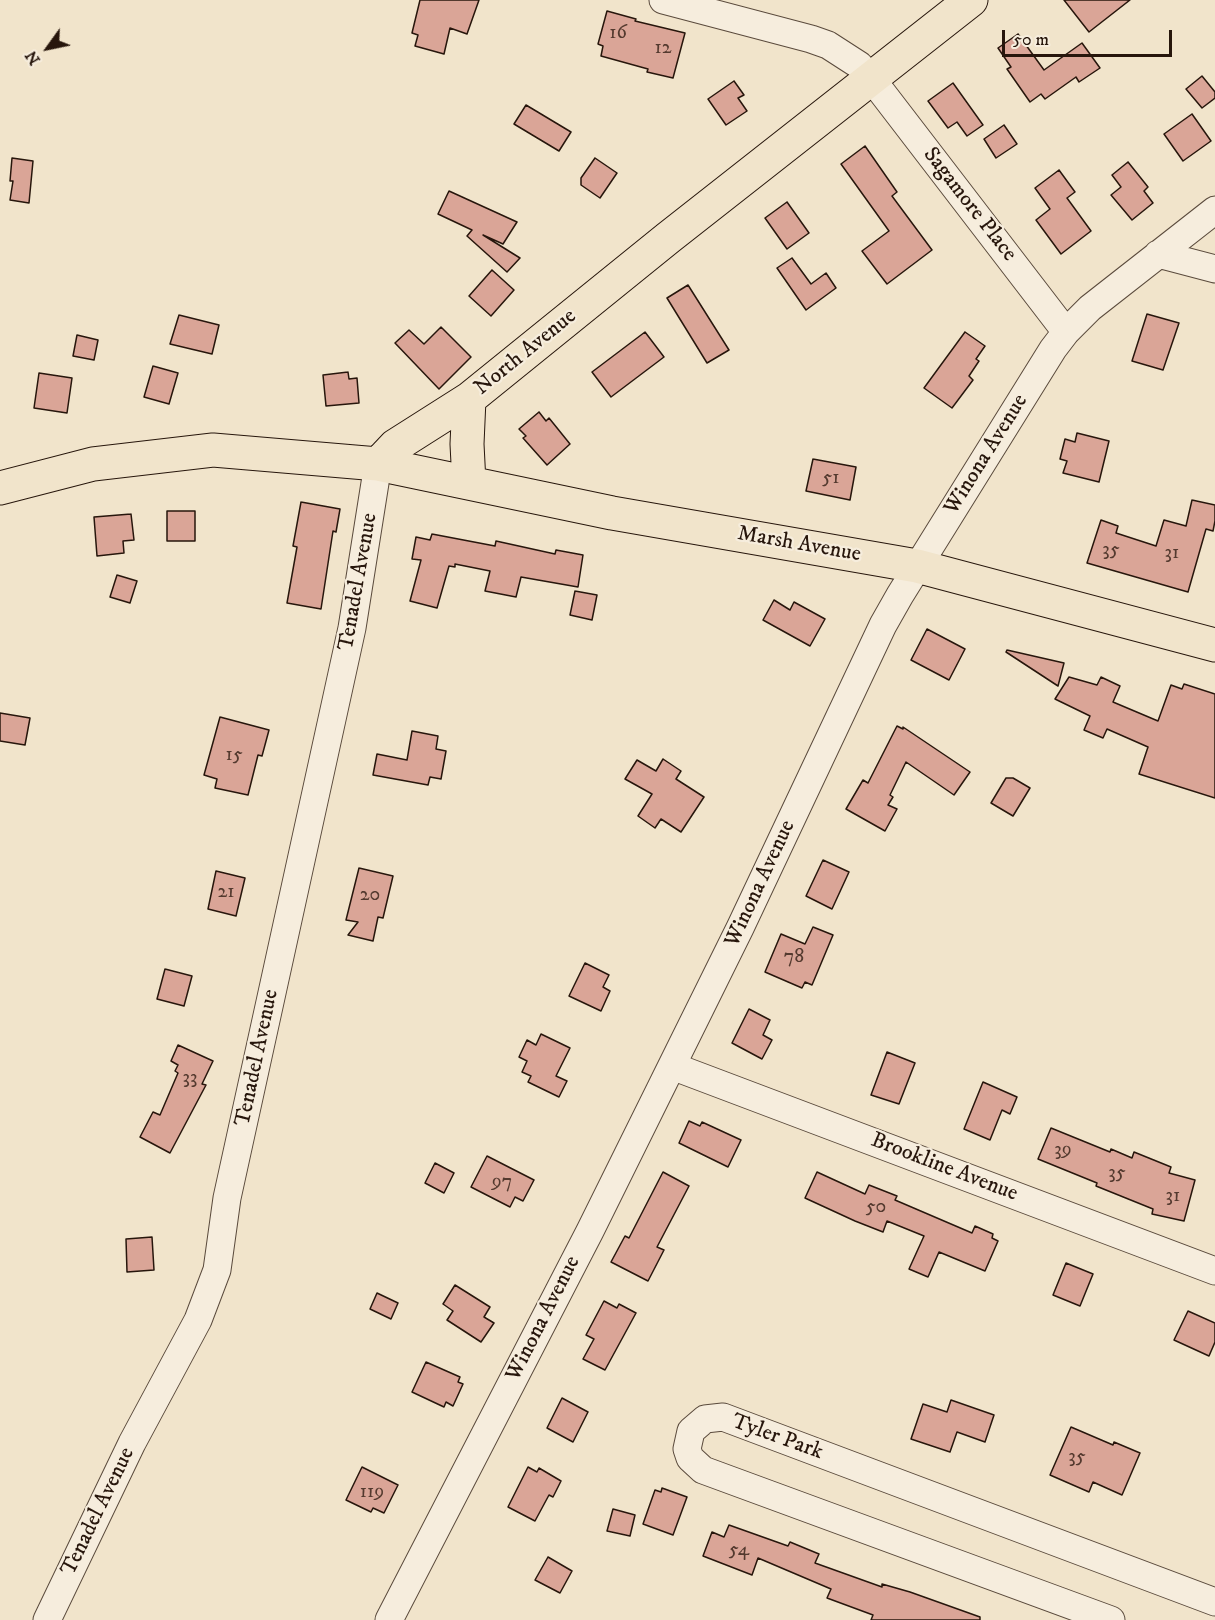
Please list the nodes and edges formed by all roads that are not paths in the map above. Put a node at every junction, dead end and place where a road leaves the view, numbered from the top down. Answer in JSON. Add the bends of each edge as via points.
{"nodes":[{"id":1,"x":663,"y":0,"type":"edge"},
{"id":2,"x":971,"y":0,"type":"edge"},
{"id":3,"x":871,"y":78,"type":"junction"},
{"id":4,"x":1215,"y":210,"type":"edge"},
{"id":5,"x":1158,"y":254,"type":"junction"},
{"id":6,"x":1215,"y":269,"type":"edge"},
{"id":7,"x":1066,"y":332,"type":"junction"},
{"id":8,"x":468,"y":399,"type":"junction"},
{"id":9,"x":378,"y":464,"type":"junction"},
{"id":10,"x":469,"y":483,"type":"junction"},
{"id":11,"x":0,"y":488,"type":"edge"},
{"id":12,"x":917,"y":566,"type":"junction"},
{"id":13,"x":1215,"y":645,"type":"edge"},
{"id":14,"x":672,"y":1066,"type":"junction"},
{"id":15,"x":1215,"y":1271,"type":"edge"},
{"id":16,"x":1215,"y":1602,"type":"edge"},
{"id":17,"x":47,"y":1620,"type":"edge"},
{"id":18,"x":389,"y":1620,"type":"edge"},
{"id":19,"x":1111,"y":1620,"type":"edge"}],
"edges":[{"from":1,"to":3,"type":"street","name":"Sagamore Place","via":[[828,45],[846,54]]},
{"from":2,"to":3,"type":"main road","name":"North Avenue"},
{"from":3,"to":7,"type":"street","name":"Sagamore Place"},
{"from":3,"to":8,"type":"main road","name":"North Avenue"},
{"from":4,"to":5,"type":"street","name":"Winona Avenue"},
{"from":5,"to":6,"type":"street"},
{"from":5,"to":7,"type":"street","name":"Winona Avenue"},
{"from":7,"to":12,"type":"street","name":"Winona Avenue"},
{"from":8,"to":9,"type":"main road","name":"North Avenue","via":[[395,446]]},
{"from":8,"to":10,"type":"main road"},
{"from":9,"to":10,"type":"main road","name":"Marsh Avenue"},
{"from":9,"to":11,"type":"main road","via":[[213,450],[93,464]]},
{"from":9,"to":17,"type":"street","name":"Tenadel Avenue","via":[[352,628],[227,1198],[217,1270],[198,1320],[132,1443]]},
{"from":10,"to":12,"type":"main road","name":"Marsh Avenue","via":[[612,513]]},
{"from":12,"to":13,"type":"main road","name":"Marsh Avenue"},
{"from":12,"to":14,"type":"street","name":"Winona Avenue","via":[[883,625]]},
{"from":14,"to":15,"type":"street","name":"Brookline Avenue"},
{"from":14,"to":18,"type":"street","name":"Winona Avenue"},
{"from":16,"to":19,"type":"street","name":"Tyler Park","via":[[723,1417],[705,1419],[691,1431],[687,1449],[690,1458],[703,1470]]}]}
